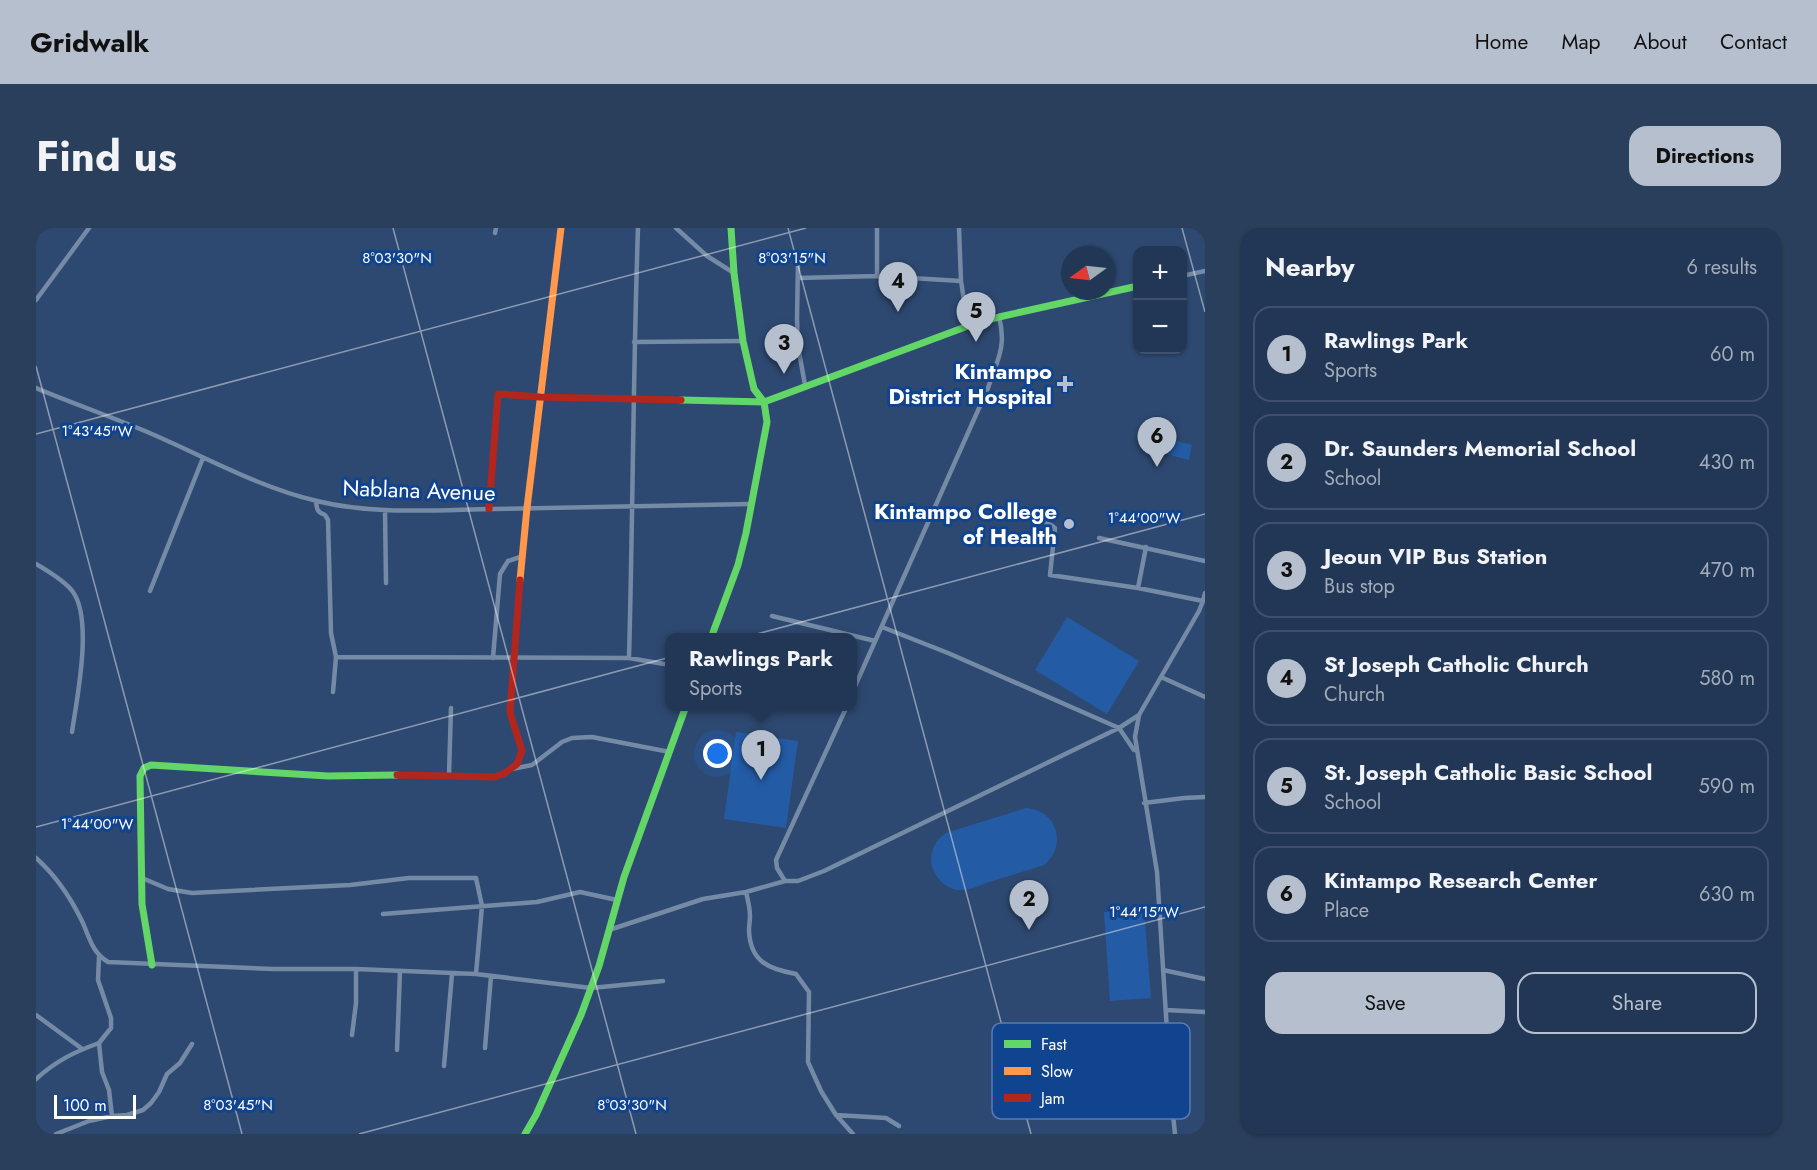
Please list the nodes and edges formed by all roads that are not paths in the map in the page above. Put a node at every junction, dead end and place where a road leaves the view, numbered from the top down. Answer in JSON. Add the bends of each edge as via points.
{"nodes":[{"id":1,"x":89,"y":228,"type":"edge"},
{"id":2,"x":561,"y":228,"type":"edge"},
{"id":3,"x":638,"y":228,"type":"edge"},
{"id":4,"x":676,"y":228,"type":"edge"},
{"id":5,"x":731,"y":228,"type":"edge"},
{"id":6,"x":877,"y":228,"type":"edge"},
{"id":7,"x":959,"y":228,"type":"edge"},
{"id":8,"x":798,"y":262,"type":"dead end"},
{"id":9,"x":1205,"y":272,"type":"edge"},
{"id":10,"x":734,"y":273,"type":"junction"},
{"id":11,"x":1187,"y":275,"type":"edge"},
{"id":12,"x":877,"y":276,"type":"junction"},
{"id":13,"x":798,"y":278,"type":"junction"},
{"id":14,"x":961,"y":281,"type":"junction"},
{"id":15,"x":1133,"y":287,"type":"edge"},
{"id":16,"x":36,"y":300,"type":"edge"},
{"id":17,"x":999,"y":317,"type":"junction"},
{"id":18,"x":968,"y":326,"type":"junction"},
{"id":19,"x":743,"y":341,"type":"junction"},
{"id":20,"x":634,"y":342,"type":"junction"},
{"id":21,"x":805,"y":385,"type":"junction"},
{"id":22,"x":36,"y":388,"type":"edge"},
{"id":23,"x":540,"y":398,"type":"junction"},
{"id":24,"x":634,"y":400,"type":"junction"},
{"id":25,"x":764,"y":402,"type":"junction"},
{"id":26,"x":202,"y":458,"type":"junction"},
{"id":27,"x":316,"y":501,"type":"junction"},
{"id":28,"x":752,"y":504,"type":"junction"},
{"id":29,"x":633,"y":507,"type":"junction"},
{"id":30,"x":527,"y":508,"type":"junction"},
{"id":31,"x":489,"y":509,"type":"junction"},
{"id":32,"x":385,"y":510,"type":"junction"},
{"id":33,"x":1029,"y":519,"type":"dead end"},
{"id":34,"x":1099,"y":538,"type":"dead end"},
{"id":35,"x":1146,"y":547,"type":"junction"},
{"id":36,"x":523,"y":556,"type":"junction"},
{"id":37,"x":1205,"y":561,"type":"edge"},
{"id":38,"x":36,"y":564,"type":"edge"},
{"id":39,"x":386,"y":583,"type":"dead end"},
{"id":40,"x":1138,"y":588,"type":"junction"},
{"id":41,"x":150,"y":591,"type":"dead end"},
{"id":42,"x":1205,"y":593,"type":"edge"},
{"id":43,"x":1203,"y":601,"type":"junction"},
{"id":44,"x":772,"y":616,"type":"dead end"},
{"id":45,"x":882,"y":627,"type":"junction"},
{"id":46,"x":713,"y":633,"type":"edge"},
{"id":47,"x":842,"y":633,"type":"edge"},
{"id":48,"x":857,"y":637,"type":"edge"},
{"id":49,"x":875,"y":641,"type":"junction"},
{"id":50,"x":336,"y":657,"type":"junction"},
{"id":51,"x":493,"y":658,"type":"junction"},
{"id":52,"x":513,"y":658,"type":"junction"},
{"id":53,"x":629,"y":658,"type":"junction"},
{"id":54,"x":665,"y":664,"type":"edge"},
{"id":55,"x":1161,"y":677,"type":"junction"},
{"id":56,"x":857,"y":682,"type":"edge"},
{"id":57,"x":333,"y":692,"type":"dead end"},
{"id":58,"x":1205,"y":697,"type":"edge"},
{"id":59,"x":451,"y":708,"type":"dead end"},
{"id":60,"x":684,"y":711,"type":"edge"},
{"id":61,"x":845,"y":711,"type":"edge"},
{"id":62,"x":1139,"y":715,"type":"junction"},
{"id":63,"x":1119,"y":728,"type":"junction"},
{"id":64,"x":72,"y":732,"type":"dead end"},
{"id":65,"x":669,"y":752,"type":"junction"},
{"id":66,"x":1136,"y":753,"type":"junction"},
{"id":67,"x":512,"y":769,"type":"junction"},
{"id":68,"x":449,"y":775,"type":"junction"},
{"id":69,"x":1205,"y":797,"type":"edge"},
{"id":70,"x":1144,"y":803,"type":"junction"},
{"id":71,"x":36,"y":858,"type":"edge"},
{"id":72,"x":142,"y":878,"type":"junction"},
{"id":73,"x":784,"y":881,"type":"junction"},
{"id":74,"x":746,"y":892,"type":"junction"},
{"id":75,"x":617,"y":900,"type":"junction"},
{"id":76,"x":482,"y":906,"type":"junction"},
{"id":77,"x":383,"y":914,"type":"dead end"},
{"id":78,"x":609,"y":930,"type":"junction"},
{"id":79,"x":99,"y":957,"type":"junction"},
{"id":80,"x":152,"y":965,"type":"junction"},
{"id":81,"x":356,"y":969,"type":"junction"},
{"id":82,"x":1163,"y":970,"type":"junction"},
{"id":83,"x":400,"y":971,"type":"junction"},
{"id":84,"x":452,"y":974,"type":"junction"},
{"id":85,"x":476,"y":974,"type":"junction"},
{"id":86,"x":491,"y":976,"type":"junction"},
{"id":87,"x":1205,"y":979,"type":"edge"},
{"id":88,"x":663,"y":981,"type":"dead end"},
{"id":89,"x":591,"y":988,"type":"junction"},
{"id":90,"x":1166,"y":1010,"type":"junction"},
{"id":91,"x":1205,"y":1012,"type":"edge"},
{"id":92,"x":36,"y":1015,"type":"edge"},
{"id":93,"x":1167,"y":1023,"type":"edge"},
{"id":94,"x":352,"y":1035,"type":"dead end"},
{"id":95,"x":99,"y":1043,"type":"junction"},
{"id":96,"x":192,"y":1044,"type":"dead end"},
{"id":97,"x":81,"y":1048,"type":"junction"},
{"id":98,"x":485,"y":1048,"type":"dead end"},
{"id":99,"x":397,"y":1050,"type":"dead end"},
{"id":100,"x":444,"y":1066,"type":"dead end"},
{"id":101,"x":36,"y":1079,"type":"edge"},
{"id":102,"x":836,"y":1115,"type":"junction"},
{"id":103,"x":112,"y":1116,"type":"junction"},
{"id":104,"x":1174,"y":1119,"type":"edge"},
{"id":105,"x":899,"y":1126,"type":"dead end"},
{"id":106,"x":56,"y":1134,"type":"edge"},
{"id":107,"x":525,"y":1134,"type":"edge"},
{"id":108,"x":853,"y":1134,"type":"edge"},
{"id":109,"x":1175,"y":1134,"type":"edge"}],
"edges":[{"from":1,"to":16,"type":"street"},
{"from":2,"to":23,"type":"street"},
{"from":3,"to":20,"type":"street"},
{"from":4,"to":10,"type":"street","via":[[707,256]]},
{"from":5,"to":10,"type":"street"},
{"from":6,"to":12,"type":"street"},
{"from":7,"to":14,"type":"street"},
{"from":8,"to":13,"type":"street"},
{"from":9,"to":11,"type":"street"},
{"from":10,"to":19,"type":"street"},
{"from":12,"to":13,"type":"street"},
{"from":12,"to":14,"type":"street"},
{"from":13,"to":21,"type":"street","via":[[798,346]]},
{"from":14,"to":18,"type":"street"},
{"from":15,"to":17,"type":"street"},
{"from":17,"to":18,"type":"street"},
{"from":17,"to":45,"type":"street","via":[[1002,347],[988,388]]},
{"from":18,"to":21,"type":"street"},
{"from":19,"to":20,"type":"street"},
{"from":19,"to":25,"type":"street","via":[[754,389]]},
{"from":20,"to":24,"type":"street"},
{"from":21,"to":25,"type":"street"},
{"from":22,"to":26,"type":"street","name":"Nablana Avenue"},
{"from":23,"to":24,"type":"street"},
{"from":23,"to":30,"type":"street"},
{"from":23,"to":31,"type":"street","via":[[498,394]]},
{"from":24,"to":25,"type":"street"},
{"from":24,"to":29,"type":"street"},
{"from":25,"to":28,"type":"street","via":[[766,422]]},
{"from":26,"to":27,"type":"street","name":"Nablana Avenue"},
{"from":26,"to":41,"type":"street"},
{"from":27,"to":32,"type":"street","name":"Nablana Avenue"},
{"from":27,"to":50,"type":"street","via":[[317,510],[328,520],[331,633]]},
{"from":28,"to":29,"type":"street","name":"Nablana Avenue"},
{"from":28,"to":46,"type":"street","via":[[738,564]]},
{"from":29,"to":30,"type":"street","name":"Nablana Avenue"},
{"from":29,"to":53,"type":"street"},
{"from":30,"to":31,"type":"street","name":"Nablana Avenue"},
{"from":30,"to":36,"type":"street"},
{"from":31,"to":32,"type":"street","name":"Nablana Avenue"},
{"from":32,"to":39,"type":"street"},
{"from":33,"to":40,"type":"street","via":[[1055,528],[1050,575]]},
{"from":34,"to":35,"type":"street"},
{"from":35,"to":37,"type":"street"},
{"from":35,"to":40,"type":"street"},
{"from":36,"to":51,"type":"street","via":[[508,561],[500,574]]},
{"from":36,"to":52,"type":"street"},
{"from":38,"to":64,"type":"street","via":[[75,594],[81,614],[82,657]]},
{"from":40,"to":43,"type":"street"},
{"from":42,"to":43,"type":"street"},
{"from":43,"to":55,"type":"street"},
{"from":44,"to":47,"type":"street"},
{"from":45,"to":49,"type":"street"},
{"from":45,"to":63,"type":"street"},
{"from":48,"to":49,"type":"street"},
{"from":49,"to":56,"type":"street"},
{"from":50,"to":51,"type":"street"},
{"from":50,"to":57,"type":"street"},
{"from":51,"to":52,"type":"street"},
{"from":52,"to":53,"type":"street"},
{"from":52,"to":67,"type":"street","via":[[510,712],[522,751]]},
{"from":53,"to":54,"type":"street"},
{"from":55,"to":58,"type":"street"},
{"from":55,"to":62,"type":"street"},
{"from":59,"to":68,"type":"street"},
{"from":60,"to":65,"type":"street"},
{"from":61,"to":73,"type":"street","via":[[776,860]]},
{"from":62,"to":63,"type":"street"},
{"from":62,"to":66,"type":"street"},
{"from":63,"to":66,"type":"street"},
{"from":63,"to":73,"type":"street","via":[[824,871],[798,882]]},
{"from":65,"to":67,"type":"street","via":[[581,737],[562,742],[532,765]]},
{"from":65,"to":75,"type":"street"},
{"from":66,"to":70,"type":"street"},
{"from":67,"to":68,"type":"street","via":[[495,777]]},
{"from":68,"to":72,"type":"street","via":[[328,776],[150,765],[140,776]]},
{"from":69,"to":70,"type":"street"},
{"from":70,"to":82,"type":"street","via":[[1157,872]]},
{"from":71,"to":79,"type":"street","via":[[62,888]]},
{"from":72,"to":76,"type":"street","via":[[168,889],[192,893],[409,878],[476,878]]},
{"from":72,"to":80,"type":"street"},
{"from":73,"to":74,"type":"street"},
{"from":74,"to":78,"type":"street","via":[[703,899]]},
{"from":74,"to":102,"type":"street","via":[[753,953],[765,965],[796,974],[809,992],[808,1062]]},
{"from":75,"to":76,"type":"street","via":[[580,892],[537,902]]},
{"from":75,"to":78,"type":"street"},
{"from":76,"to":77,"type":"street"},
{"from":76,"to":85,"type":"street"},
{"from":78,"to":89,"type":"street"},
{"from":79,"to":80,"type":"street","via":[[108,962]]},
{"from":79,"to":95,"type":"street","via":[[99,980],[111,1028]]},
{"from":80,"to":81,"type":"street"},
{"from":81,"to":83,"type":"street"},
{"from":81,"to":94,"type":"street"},
{"from":82,"to":87,"type":"street"},
{"from":82,"to":90,"type":"street"},
{"from":83,"to":84,"type":"street"},
{"from":83,"to":99,"type":"street"},
{"from":84,"to":85,"type":"street"},
{"from":84,"to":100,"type":"street"},
{"from":85,"to":86,"type":"street"},
{"from":86,"to":89,"type":"street"},
{"from":86,"to":98,"type":"street"},
{"from":88,"to":89,"type":"street"},
{"from":89,"to":107,"type":"street"},
{"from":90,"to":91,"type":"street"},
{"from":90,"to":93,"type":"street"},
{"from":92,"to":97,"type":"street"},
{"from":95,"to":97,"type":"street"},
{"from":95,"to":103,"type":"street"},
{"from":96,"to":103,"type":"street","via":[[167,1074],[151,1103],[135,1113]]},
{"from":97,"to":101,"type":"street"},
{"from":102,"to":105,"type":"street","via":[[886,1118]]},
{"from":102,"to":108,"type":"street"},
{"from":103,"to":106,"type":"street"},
{"from":104,"to":109,"type":"street"}]}
